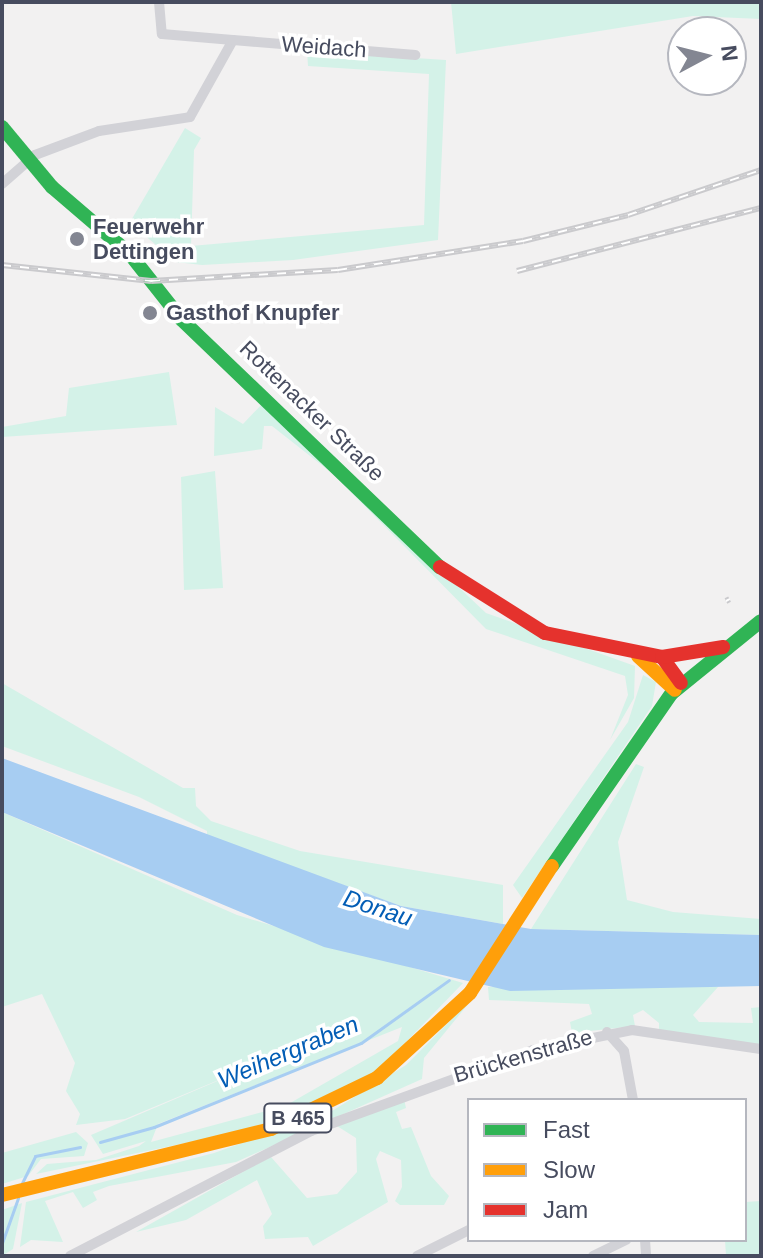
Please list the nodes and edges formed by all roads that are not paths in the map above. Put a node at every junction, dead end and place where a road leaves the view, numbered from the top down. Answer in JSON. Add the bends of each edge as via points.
{"nodes":[{"id":1,"x":159,"y":2,"type":"edge"},
{"id":2,"x":233,"y":40,"type":"junction"},
{"id":3,"x":415,"y":55,"type":"dead end"},
{"id":4,"x":2,"y":127,"type":"edge"},
{"id":5,"x":28,"y":161,"type":"junction"},
{"id":6,"x":2,"y":184,"type":"edge"},
{"id":7,"x":761,"y":621,"type":"edge"},
{"id":8,"x":723,"y":647,"type":"junction"},
{"id":9,"x":638,"y":656,"type":"junction"},
{"id":10,"x":662,"y":657,"type":"junction"},
{"id":11,"x":678,"y":687,"type":"junction"},
{"id":12,"x":607,"y":1032,"type":"junction"},
{"id":13,"x":761,"y":1049,"type":"edge"},
{"id":14,"x":633,"y":1098,"type":"edge"},
{"id":15,"x":6,"y":1194,"type":"edge"},
{"id":16,"x":467,"y":1231,"type":"edge"},
{"id":17,"x":622,"y":1242,"type":"edge"},
{"id":18,"x":70,"y":1256,"type":"edge"},
{"id":19,"x":417,"y":1256,"type":"edge"},
{"id":20,"x":593,"y":1256,"type":"edge"}],
"edges":[{"from":1,"to":2,"type":"street","name":"Weidach","via":[[162,34]]},
{"from":2,"to":3,"type":"street","name":"Weidach"},
{"from":2,"to":5,"type":"street","via":[[190,117],[99,131]]},
{"from":4,"to":5,"type":"main road","name":"Rottenacker Straße"},
{"from":5,"to":6,"type":"street"},
{"from":5,"to":9,"type":"main road","name":"Rottenacker Straße","via":[[129,253],[182,320],[276,404],[453,580],[545,633]]},
{"from":7,"to":8,"type":"main road","number":"B 465"},
{"from":8,"to":10,"type":"main road","name":"Rottenacker Straße"},
{"from":8,"to":11,"type":"main road","number":"B 465"},
{"from":9,"to":10,"type":"main road","name":"Rottenacker Straße"},
{"from":9,"to":11,"type":"main road","name":"Rottenacker Straße"},
{"from":10,"to":11,"type":"main road"},
{"from":11,"to":15,"type":"main road","number":"B 465","via":[[628,749],[470,993],[418,1047],[338,1101],[231,1140]]},
{"from":12,"to":13,"type":"street","name":"Brückenstraße"},
{"from":12,"to":14,"type":"street","via":[[624,1051]]},
{"from":12,"to":18,"type":"street","name":"Brückenstraße","via":[[429,1084],[278,1146]]},
{"from":16,"to":19,"type":"street"},
{"from":17,"to":20,"type":"street"}]}
